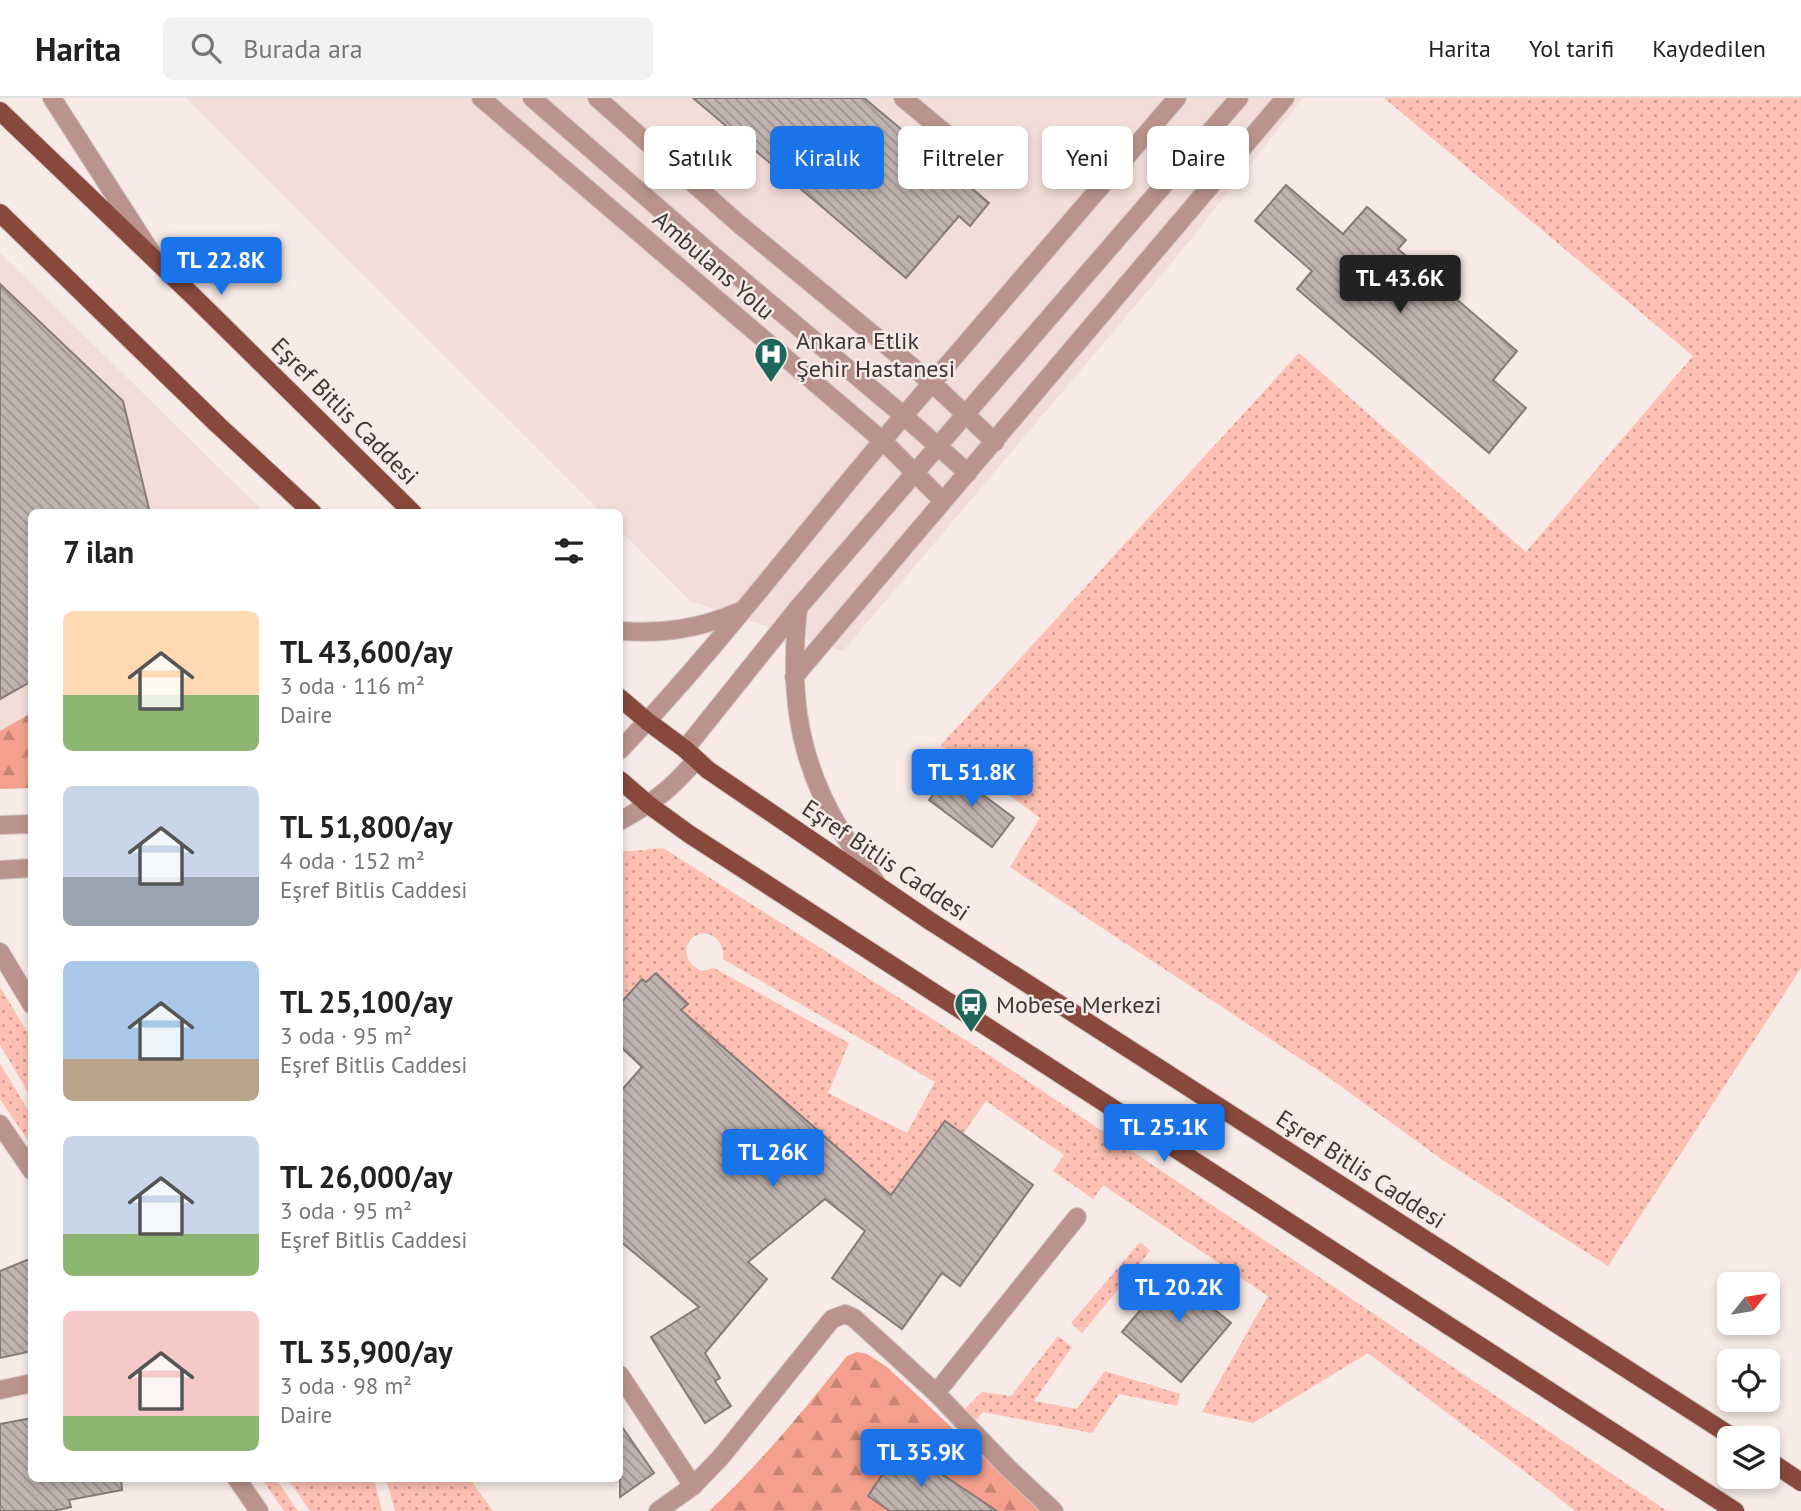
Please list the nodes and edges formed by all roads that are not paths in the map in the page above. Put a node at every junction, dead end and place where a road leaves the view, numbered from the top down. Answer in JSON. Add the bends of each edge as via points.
{"nodes":[{"id":1,"x":52,"y":98,"type":"edge"},
{"id":2,"x":481,"y":98,"type":"edge"},
{"id":3,"x":532,"y":98,"type":"edge"},
{"id":4,"x":597,"y":98,"type":"edge"},
{"id":5,"x":904,"y":98,"type":"edge"},
{"id":6,"x":1177,"y":98,"type":"edge"},
{"id":7,"x":1239,"y":98,"type":"edge"},
{"id":8,"x":1285,"y":98,"type":"edge"},
{"id":9,"x":0,"y":111,"type":"edge"},
{"id":10,"x":937,"y":126,"type":"edge"},
{"id":11,"x":0,"y":213,"type":"edge"},
{"id":12,"x":159,"y":263,"type":"junction"},
{"id":13,"x":932,"y":383,"type":"junction"},
{"id":14,"x":966,"y":415,"type":"junction"},
{"id":15,"x":904,"y":416,"type":"junction"},
{"id":16,"x":883,"y":441,"type":"junction"},
{"id":17,"x":995,"y":442,"type":"junction"},
{"id":18,"x":939,"y":447,"type":"junction"},
{"id":19,"x":916,"y":473,"type":"junction"},
{"id":20,"x":968,"y":473,"type":"junction"},
{"id":21,"x":943,"y":501,"type":"junction"},
{"id":22,"x":309,"y":509,"type":"edge"},
{"id":23,"x":409,"y":509,"type":"edge"},
{"id":24,"x":797,"y":608,"type":"junction"},
{"id":25,"x":744,"y":609,"type":"junction"},
{"id":26,"x":623,"y":631,"type":"edge"},
{"id":27,"x":794,"y":677,"type":"junction"},
{"id":28,"x":623,"y":701,"type":"edge"},
{"id":29,"x":647,"y":721,"type":"junction"},
{"id":30,"x":623,"y":747,"type":"edge"},
{"id":31,"x":690,"y":755,"type":"junction"},
{"id":32,"x":623,"y":783,"type":"edge"},
{"id":33,"x":649,"y":805,"type":"junction"},
{"id":34,"x":623,"y":819,"type":"edge"},
{"id":35,"x":28,"y":824,"type":"edge"},
{"id":36,"x":0,"y":825,"type":"edge"},
{"id":37,"x":28,"y":868,"type":"edge"},
{"id":38,"x":0,"y":870,"type":"edge"},
{"id":39,"x":877,"y":884,"type":"junction"},
{"id":40,"x":0,"y":952,"type":"edge"},
{"id":41,"x":28,"y":998,"type":"edge"},
{"id":42,"x":0,"y":1124,"type":"edge"},
{"id":43,"x":28,"y":1165,"type":"edge"},
{"id":44,"x":1077,"y":1217,"type":"dead end"},
{"id":45,"x":623,"y":1380,"type":"edge"},
{"id":46,"x":28,"y":1384,"type":"edge"},
{"id":47,"x":0,"y":1390,"type":"edge"},
{"id":48,"x":936,"y":1393,"type":"junction"},
{"id":49,"x":1717,"y":1427,"type":"edge"},
{"id":50,"x":1780,"y":1468,"type":"edge"},
{"id":51,"x":239,"y":1482,"type":"edge"},
{"id":52,"x":1801,"y":1482,"type":"edge"},
{"id":53,"x":693,"y":1486,"type":"junction"},
{"id":54,"x":259,"y":1511,"type":"edge"},
{"id":55,"x":658,"y":1511,"type":"edge"},
{"id":56,"x":1054,"y":1511,"type":"edge"},
{"id":57,"x":1735,"y":1511,"type":"edge"}],
"edges":[{"from":1,"to":12,"type":"street"},
{"from":2,"to":16,"type":"street","name":"Ambulans Yolu"},
{"from":3,"to":15,"type":"street"},
{"from":4,"to":13,"type":"street","via":[[739,224]]},
{"from":5,"to":10,"type":"street"},
{"from":6,"to":13,"type":"street"},
{"from":7,"to":14,"type":"street"},
{"from":8,"to":17,"type":"street"},
{"from":9,"to":12,"type":"main road","name":"Eşref Bitlis Caddesi"},
{"from":11,"to":22,"type":"main road"},
{"from":12,"to":23,"type":"main road","name":"Eşref Bitlis Caddesi"},
{"from":13,"to":14,"type":"street"},
{"from":13,"to":15,"type":"street"},
{"from":14,"to":17,"type":"street"},
{"from":14,"to":18,"type":"street"},
{"from":15,"to":16,"type":"street"},
{"from":15,"to":18,"type":"street"},
{"from":16,"to":19,"type":"street","name":"Ambulans Yolu"},
{"from":16,"to":25,"type":"street"},
{"from":17,"to":20,"type":"street"},
{"from":18,"to":19,"type":"street"},
{"from":18,"to":20,"type":"street"},
{"from":19,"to":21,"type":"street","name":"Ambulans Yolu"},
{"from":19,"to":24,"type":"street"},
{"from":20,"to":21,"type":"street"},
{"from":21,"to":27,"type":"street"},
{"from":24,"to":27,"type":"street"},
{"from":24,"to":31,"type":"street"},
{"from":25,"to":26,"type":"street","via":[[670,632]]},
{"from":25,"to":29,"type":"street"},
{"from":27,"to":39,"type":"street","via":[[799,728],[817,785]]},
{"from":28,"to":29,"type":"main road","name":"Eşref Bitlis Caddesi"},
{"from":29,"to":30,"type":"street"},
{"from":29,"to":31,"type":"main road","name":"Eşref Bitlis Caddesi"},
{"from":31,"to":33,"type":"street","via":[[670,789]]},
{"from":31,"to":39,"type":"main road","name":"Eşref Bitlis Caddesi"},
{"from":32,"to":33,"type":"main road"},
{"from":33,"to":34,"type":"street"},
{"from":33,"to":57,"type":"main road"},
{"from":35,"to":36,"type":"street"},
{"from":37,"to":38,"type":"street"},
{"from":39,"to":49,"type":"main road","name":"Eşref Bitlis Caddesi"},
{"from":40,"to":41,"type":"street"},
{"from":42,"to":43,"type":"street"},
{"from":44,"to":48,"type":"street"},
{"from":45,"to":53,"type":"street"},
{"from":46,"to":47,"type":"street"},
{"from":48,"to":53,"type":"street","via":[[845,1314],[832,1319]]},
{"from":48,"to":56,"type":"street"},
{"from":50,"to":52,"type":"main road"},
{"from":51,"to":54,"type":"street"},
{"from":53,"to":55,"type":"street"}]}
